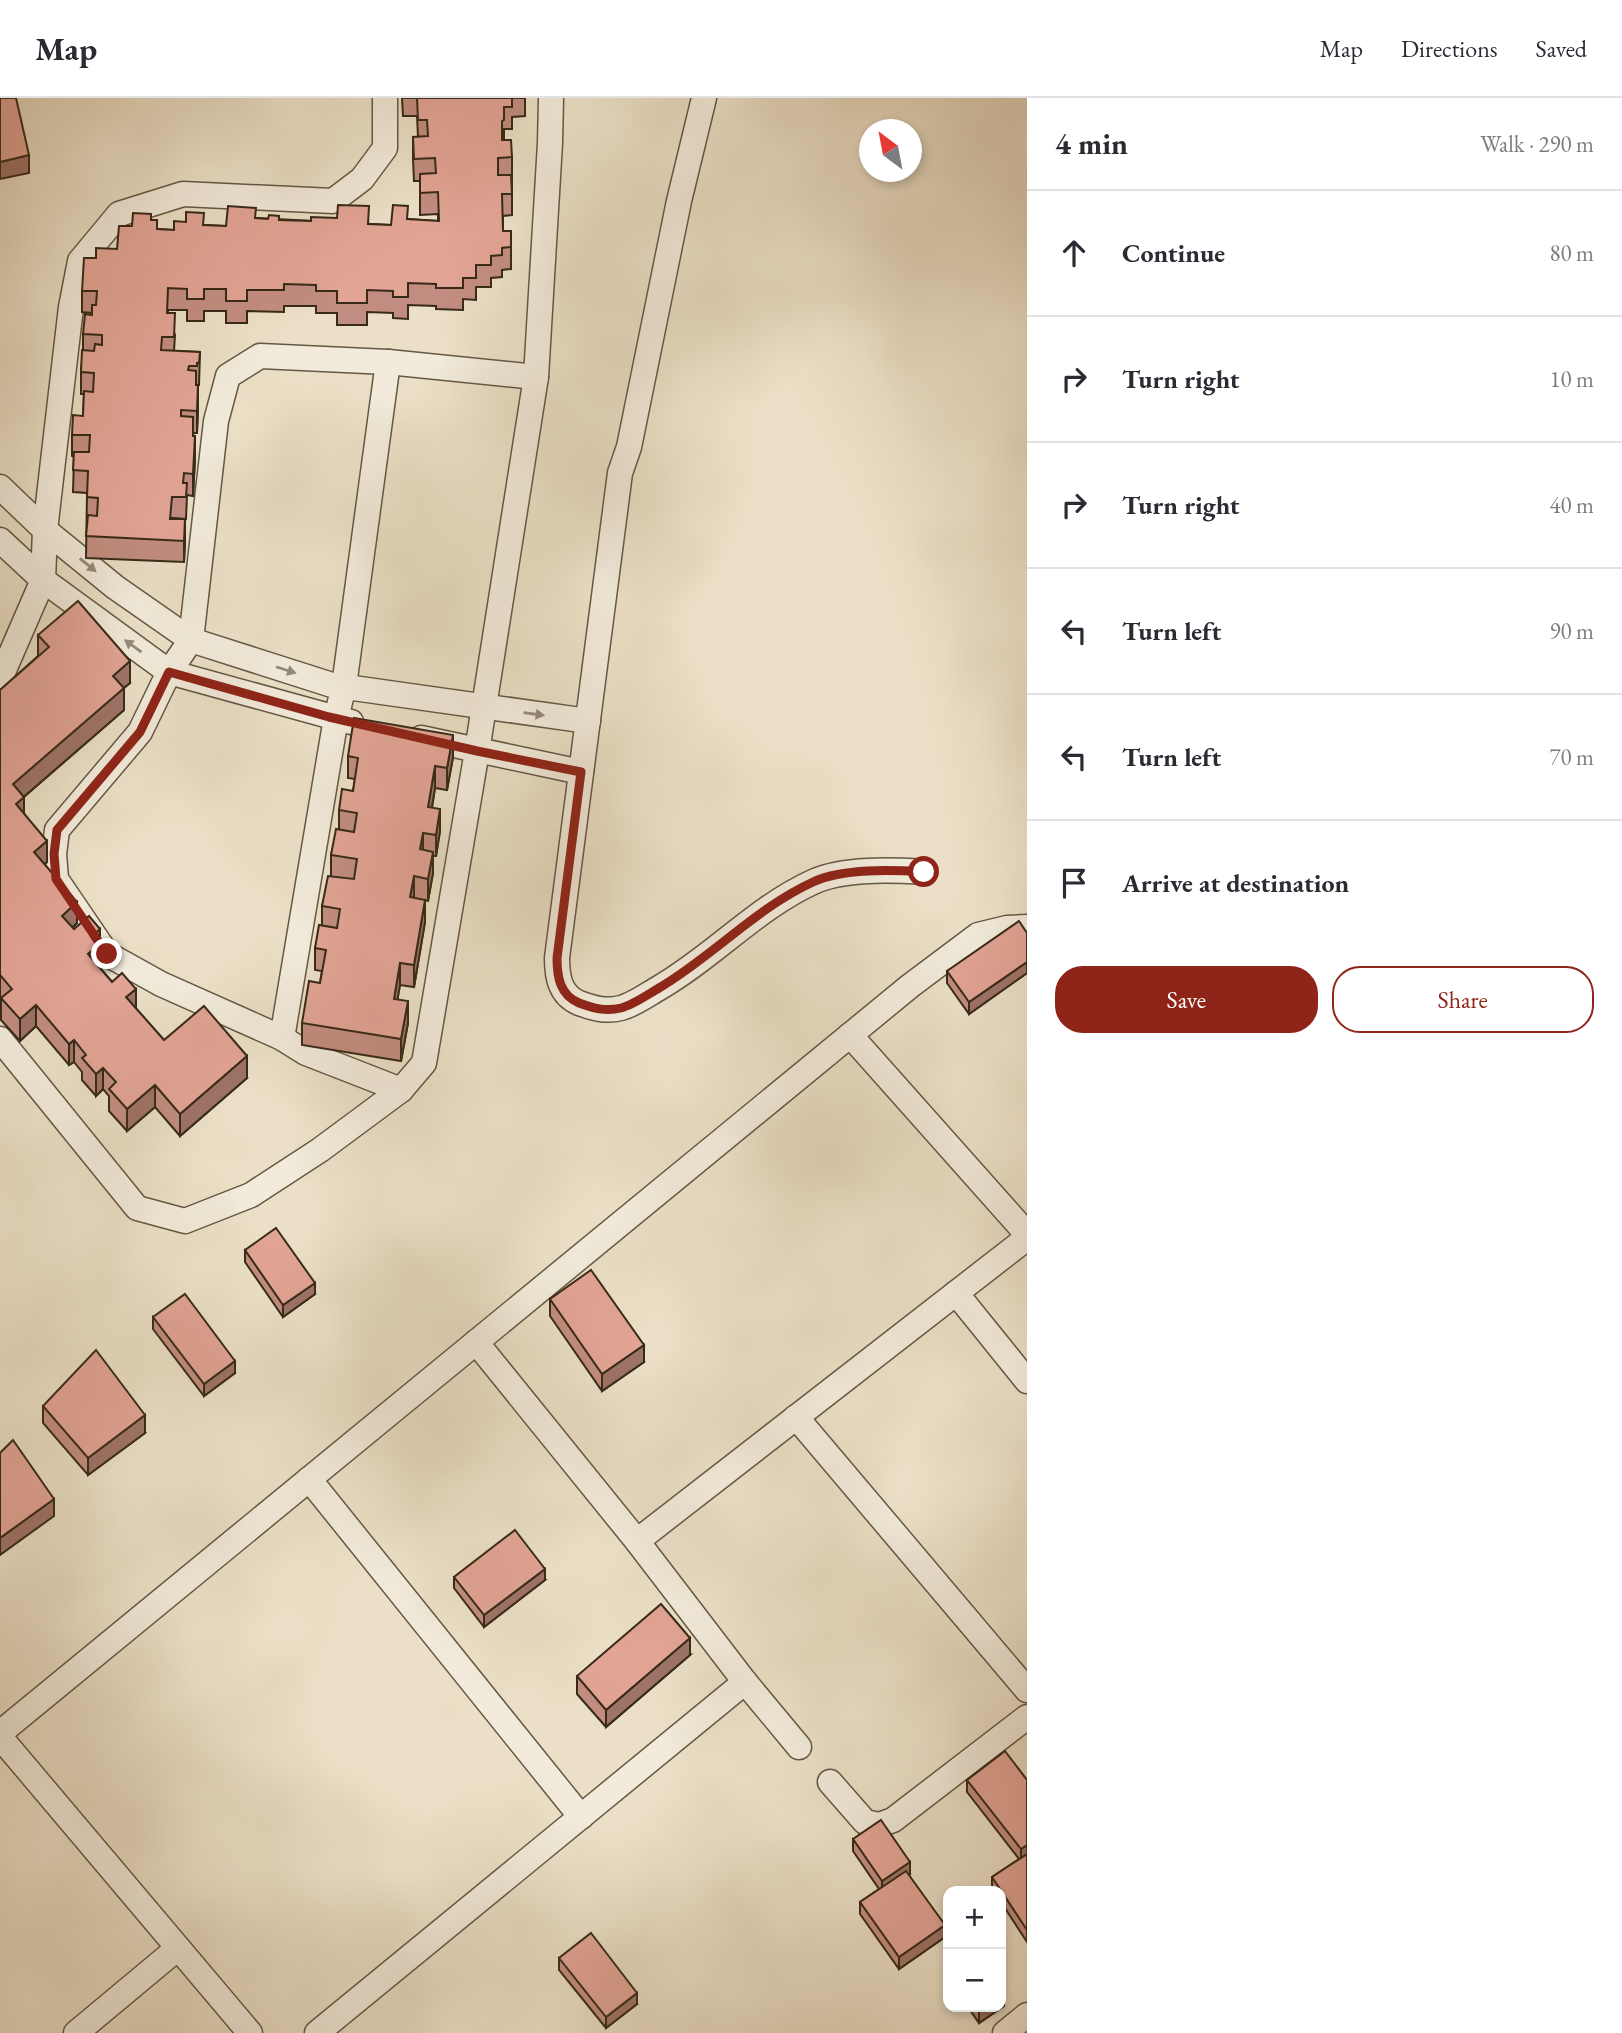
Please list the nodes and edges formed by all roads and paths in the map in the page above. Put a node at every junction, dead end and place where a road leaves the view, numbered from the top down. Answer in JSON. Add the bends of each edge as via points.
{"nodes":[{"id":1,"x":386,"y":98,"type":"edge"},
{"id":2,"x":551,"y":98,"type":"edge"},
{"id":3,"x":704,"y":98,"type":"edge"},
{"id":4,"x":388,"y":362,"type":"junction"},
{"id":5,"x":536,"y":377,"type":"junction"},
{"id":6,"x":0,"y":487,"type":"edge"},
{"id":7,"x":45,"y":530,"type":"junction"},
{"id":8,"x":0,"y":540,"type":"edge"},
{"id":9,"x":43,"y":580,"type":"junction"},
{"id":10,"x":191,"y":640,"type":"junction"},
{"id":11,"x":169,"y":672,"type":"junction"},
{"id":12,"x":0,"y":679,"type":"edge"},
{"id":13,"x":344,"y":687,"type":"junction"},
{"id":14,"x":483,"y":708,"type":"junction"},
{"id":15,"x":336,"y":718,"type":"junction"},
{"id":16,"x":588,"y":722,"type":"junction"},
{"id":17,"x":374,"y":727,"type":"edge"},
{"id":18,"x":400,"y":733,"type":"edge"},
{"id":19,"x":477,"y":751,"type":"junction"},
{"id":20,"x":581,"y":772,"type":"junction"},
{"id":21,"x":924,"y":872,"type":"dead end"},
{"id":22,"x":1027,"y":927,"type":"edge"},
{"id":23,"x":850,"y":1035,"type":"junction"},
{"id":24,"x":282,"y":1038,"type":"junction"},
{"id":25,"x":0,"y":1040,"type":"edge"},
{"id":26,"x":401,"y":1090,"type":"junction"},
{"id":27,"x":1027,"y":1236,"type":"edge"},
{"id":28,"x":956,"y":1293,"type":"junction"},
{"id":29,"x":476,"y":1342,"type":"junction"},
{"id":30,"x":1027,"y":1381,"type":"edge"},
{"id":31,"x":796,"y":1418,"type":"junction"},
{"id":32,"x":309,"y":1479,"type":"junction"},
{"id":33,"x":637,"y":1541,"type":"junction"},
{"id":34,"x":745,"y":1682,"type":"junction"},
{"id":35,"x":1027,"y":1690,"type":"edge"},
{"id":36,"x":1027,"y":1717,"type":"edge"},
{"id":37,"x":0,"y":1735,"type":"edge"},
{"id":38,"x":799,"y":1747,"type":"dead end"},
{"id":39,"x":830,"y":1782,"type":"dead end"},
{"id":40,"x":580,"y":1817,"type":"junction"},
{"id":41,"x":178,"y":1948,"type":"junction"},
{"id":42,"x":1027,"y":2015,"type":"edge"},
{"id":43,"x":76,"y":2033,"type":"edge"},
{"id":44,"x":250,"y":2033,"type":"edge"},
{"id":45,"x":317,"y":2033,"type":"edge"},
{"id":46,"x":1004,"y":2033,"type":"edge"}],
"edges":[{"from":1,"to":7,"type":"street","via":[[385,148],[362,179],[333,201],[183,194],[119,214],[80,261]]},
{"from":2,"to":5,"type":"street"},
{"from":3,"to":16,"type":"street","via":[[620,473]]},
{"from":4,"to":5,"type":"street"},
{"from":4,"to":10,"type":"street","via":[[260,356],[228,376],[216,421]]},
{"from":4,"to":13,"type":"street"},
{"from":5,"to":14,"type":"street"},
{"from":6,"to":7,"type":"street"},
{"from":7,"to":9,"type":"street"},
{"from":7,"to":10,"type":"street","one_way":true},
{"from":8,"to":9,"type":"street"},
{"from":11,"to":9,"type":"street","one_way":true},
{"from":9,"to":12,"type":"street"},
{"from":10,"to":11,"type":"street"},
{"from":10,"to":13,"type":"street","one_way":true},
{"from":11,"to":15,"type":"street"},
{"from":11,"to":24,"type":"street","via":[[140,732],[57,830],[56,879],[107,954],[161,984]]},
{"from":13,"to":14,"type":"street"},
{"from":13,"to":15,"type":"street"},
{"from":14,"to":16,"type":"street","one_way":true},
{"from":14,"to":19,"type":"street"},
{"from":15,"to":17,"type":"street"},
{"from":15,"to":24,"type":"street"},
{"from":16,"to":20,"type":"street"},
{"from":18,"to":19,"type":"street"},
{"from":19,"to":20,"type":"street"},
{"from":19,"to":26,"type":"street","via":[[424,1063]]},
{"from":20,"to":21,"type":"street","via":[[557,977],[574,1000],[597,1010],[621,1008],[677,978],[785,897],[816,880],[883,870]]},
{"from":22,"to":23,"type":"street","via":[[978,935]]},
{"from":23,"to":27,"type":"street"},
{"from":23,"to":29,"type":"street"},
{"from":24,"to":26,"type":"street","via":[[306,1053]]},
{"from":25,"to":26,"type":"street","via":[[137,1208],[185,1221],[251,1195]]},
{"from":27,"to":28,"type":"street"},
{"from":28,"to":30,"type":"street"},
{"from":28,"to":31,"type":"street"},
{"from":29,"to":32,"type":"street"},
{"from":29,"to":33,"type":"street"},
{"from":31,"to":33,"type":"street"},
{"from":31,"to":35,"type":"street"},
{"from":32,"to":37,"type":"street"},
{"from":32,"to":40,"type":"street"},
{"from":33,"to":34,"type":"street"},
{"from":34,"to":38,"type":"street"},
{"from":34,"to":40,"type":"street"},
{"from":36,"to":39,"type":"street","via":[[893,1820],[879,1825],[865,1822]]},
{"from":37,"to":41,"type":"street"},
{"from":40,"to":45,"type":"street"},
{"from":41,"to":43,"type":"street"},
{"from":41,"to":44,"type":"street"},
{"from":42,"to":46,"type":"street"}]}
